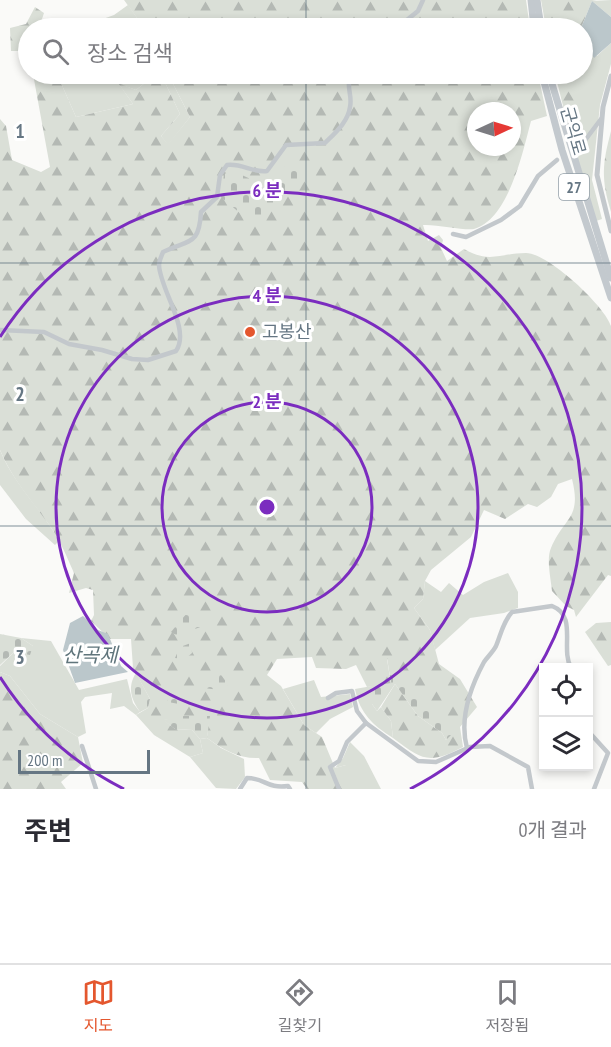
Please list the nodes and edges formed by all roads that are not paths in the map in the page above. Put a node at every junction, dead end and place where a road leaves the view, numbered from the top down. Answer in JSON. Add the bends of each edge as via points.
{"nodes":[{"id":1,"x":423,"y":0,"type":"edge"},
{"id":2,"x":531,"y":0,"type":"edge"},
{"id":3,"x":537,"y":0,"type":"edge"},
{"id":4,"x":410,"y":18,"type":"edge"},
{"id":5,"x":533,"y":18,"type":"edge"},
{"id":6,"x":540,"y":18,"type":"edge"},
{"id":7,"x":611,"y":76,"type":"edge"},
{"id":8,"x":348,"y":84,"type":"edge"},
{"id":9,"x":545,"y":84,"type":"edge"},
{"id":10,"x":552,"y":84,"type":"edge"},
{"id":11,"x":603,"y":117,"type":"junction"},
{"id":12,"x":577,"y":151,"type":"dead end"},
{"id":13,"x":557,"y":160,"type":"dead end"},
{"id":14,"x":611,"y":231,"type":"edge"},
{"id":15,"x":453,"y":234,"type":"dead end"},
{"id":16,"x":611,"y":278,"type":"edge"},
{"id":17,"x":611,"y":298,"type":"edge"},
{"id":18,"x":0,"y":330,"type":"edge"},
{"id":19,"x":568,"y":663,"type":"edge"},
{"id":20,"x":328,"y":698,"type":"dead end"},
{"id":21,"x":366,"y":723,"type":"junction"},
{"id":22,"x":593,"y":736,"type":"edge"},
{"id":23,"x":82,"y":746,"type":"dead end"},
{"id":24,"x":467,"y":748,"type":"junction"},
{"id":25,"x":96,"y":789,"type":"edge"},
{"id":26,"x":240,"y":789,"type":"edge"},
{"id":27,"x":290,"y":789,"type":"edge"},
{"id":28,"x":339,"y":789,"type":"edge"},
{"id":29,"x":532,"y":789,"type":"edge"},
{"id":30,"x":594,"y":789,"type":"edge"}],
"edges":[{"from":1,"to":4,"type":"street"},
{"from":2,"to":5,"type":"highway"},
{"from":3,"to":6,"type":"highway"},
{"from":7,"to":11,"type":"street"},
{"from":8,"to":18,"type":"street","via":[[349,113],[325,143],[286,145],[267,171],[227,165],[220,175],[217,197],[201,212],[200,232],[188,243],[163,252],[159,265],[180,328],[176,351],[148,360],[132,359],[69,344],[44,332]]},
{"from":9,"to":17,"type":"highway","name":"군익로","number":"27"},
{"from":10,"to":16,"type":"highway","name":"군익로","number":"27"},
{"from":11,"to":12,"type":"street"},
{"from":11,"to":14,"type":"street","via":[[597,175]]},
{"from":13,"to":15,"type":"street","via":[[538,176],[520,206],[501,220],[466,237]]},
{"from":19,"to":24,"type":"street","via":[[567,621],[557,608],[512,612],[485,660],[466,708]]},
{"from":20,"to":21,"type":"street","via":[[352,691],[357,711]]},
{"from":21,"to":24,"type":"street","via":[[418,761],[436,762]]},
{"from":21,"to":28,"type":"street","via":[[346,742],[339,761],[330,767]]},
{"from":22,"to":30,"type":"street","via":[[608,753]]},
{"from":23,"to":25,"type":"street"},
{"from":24,"to":29,"type":"street","via":[[490,746],[528,767]]},
{"from":26,"to":27,"type":"street","via":[[247,778],[256,778],[270,787]]}]}
